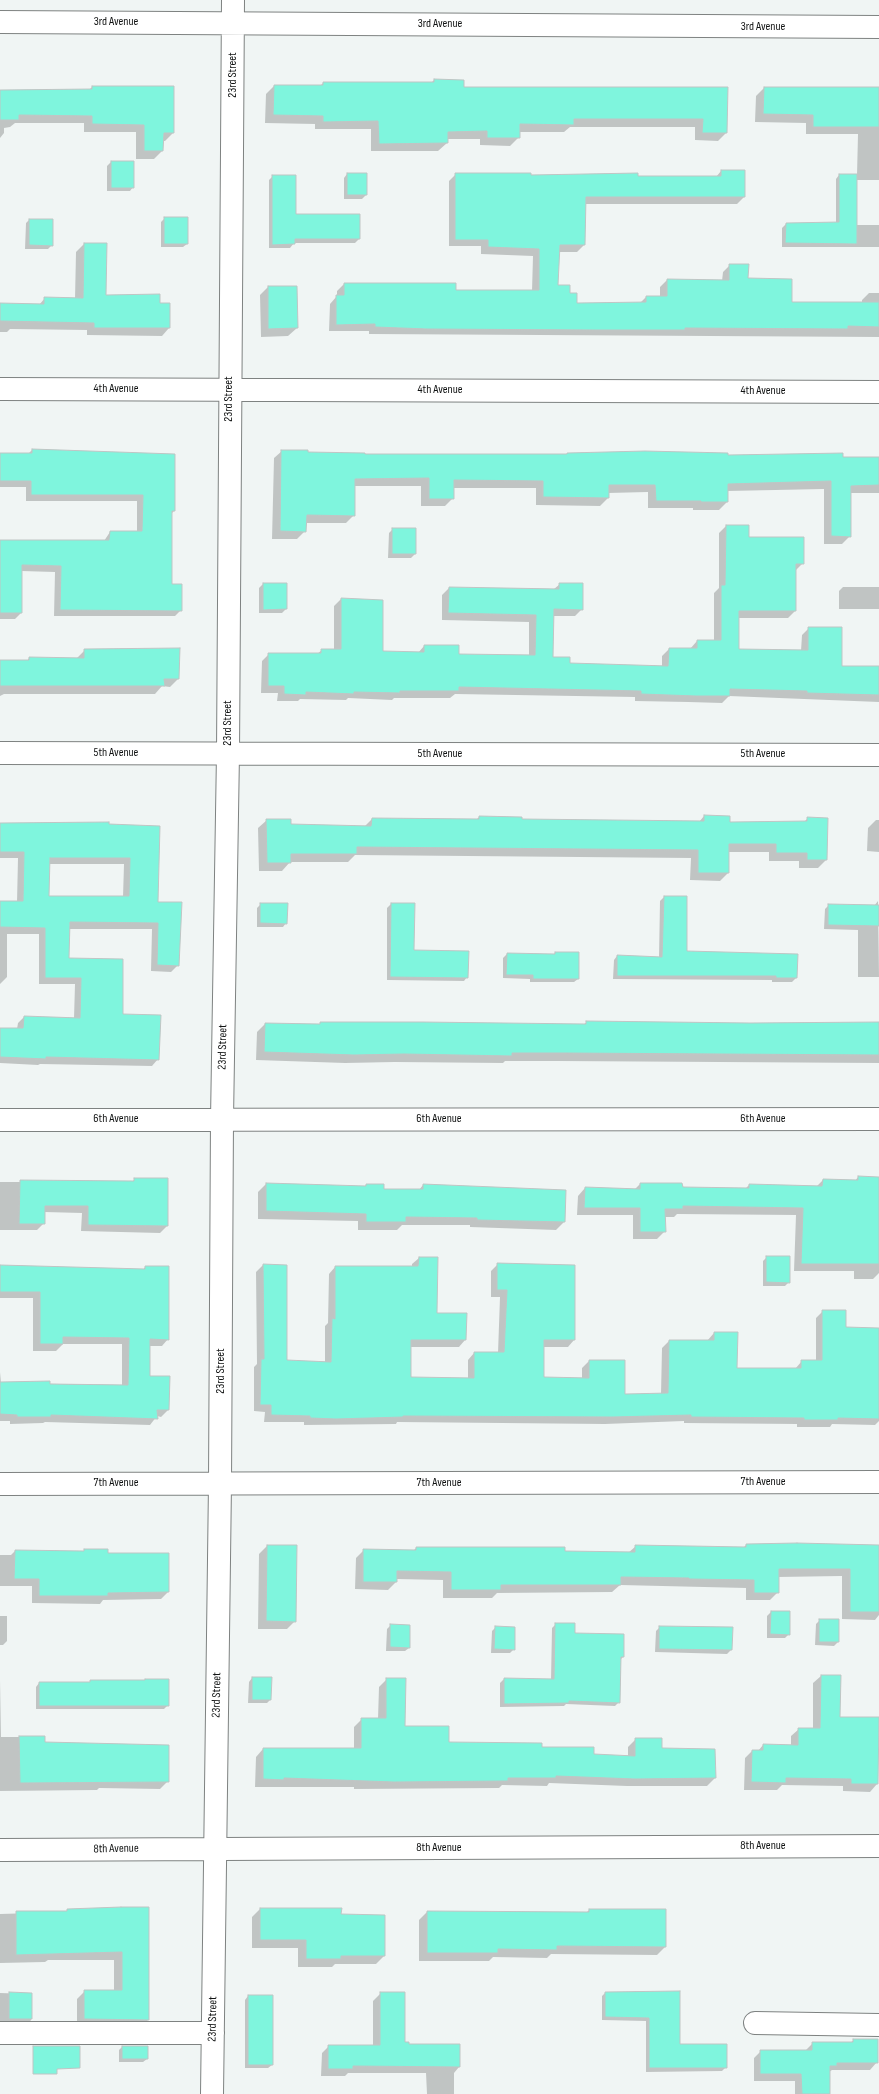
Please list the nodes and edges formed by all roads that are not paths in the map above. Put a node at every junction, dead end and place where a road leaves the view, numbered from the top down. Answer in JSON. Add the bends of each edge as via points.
{"nodes":[{"id":1,"x":233,"y":0,"type":"edge"},
{"id":2,"x":0,"y":22,"type":"edge"},
{"id":3,"x":233,"y":23,"type":"junction"},
{"id":4,"x":879,"y":27,"type":"edge"},
{"id":5,"x":0,"y":389,"type":"edge"},
{"id":6,"x":229,"y":389,"type":"junction"},
{"id":7,"x":879,"y":392,"type":"edge"},
{"id":8,"x":0,"y":753,"type":"edge"},
{"id":9,"x":228,"y":753,"type":"junction"},
{"id":10,"x":879,"y":755,"type":"edge"},
{"id":11,"x":222,"y":1119,"type":"junction"},
{"id":12,"x":879,"y":1119,"type":"edge"},
{"id":13,"x":0,"y":1120,"type":"edge"},
{"id":14,"x":879,"y":1482,"type":"edge"},
{"id":15,"x":220,"y":1483,"type":"junction"},
{"id":16,"x":0,"y":1484,"type":"edge"},
{"id":17,"x":879,"y":1846,"type":"edge"},
{"id":18,"x":215,"y":1848,"type":"junction"},
{"id":19,"x":0,"y":1850,"type":"edge"},
{"id":20,"x":755,"y":2023,"type":"dead end"},
{"id":21,"x":879,"y":2025,"type":"edge"},
{"id":22,"x":0,"y":2033,"type":"edge"},
{"id":23,"x":213,"y":2033,"type":"junction"},
{"id":24,"x":212,"y":2094,"type":"edge"}],
"edges":[{"from":1,"to":3,"type":"street","name":"23rd Street"},
{"from":2,"to":3,"type":"street","name":"3rd Avenue"},
{"from":3,"to":4,"type":"street","name":"3rd Avenue"},
{"from":3,"to":6,"type":"street","name":"23rd Street"},
{"from":5,"to":6,"type":"street","name":"4th Avenue"},
{"from":6,"to":7,"type":"street","name":"4th Avenue"},
{"from":6,"to":9,"type":"street","name":"23rd Street"},
{"from":8,"to":9,"type":"street","name":"5th Avenue"},
{"from":9,"to":10,"type":"street","name":"5th Avenue"},
{"from":9,"to":11,"type":"street","name":"23rd Street"},
{"from":11,"to":12,"type":"street","name":"6th Avenue"},
{"from":11,"to":13,"type":"street","name":"6th Avenue"},
{"from":11,"to":15,"type":"street","name":"23rd Street"},
{"from":14,"to":15,"type":"street","name":"7th Avenue"},
{"from":15,"to":16,"type":"street","name":"7th Avenue"},
{"from":15,"to":18,"type":"street","name":"23rd Street"},
{"from":17,"to":18,"type":"street","name":"8th Avenue"},
{"from":18,"to":19,"type":"street","name":"8th Avenue"},
{"from":18,"to":23,"type":"street","name":"23rd Street"},
{"from":20,"to":21,"type":"street"},
{"from":22,"to":23,"type":"street"},
{"from":23,"to":24,"type":"street","name":"23rd Street"}]}
